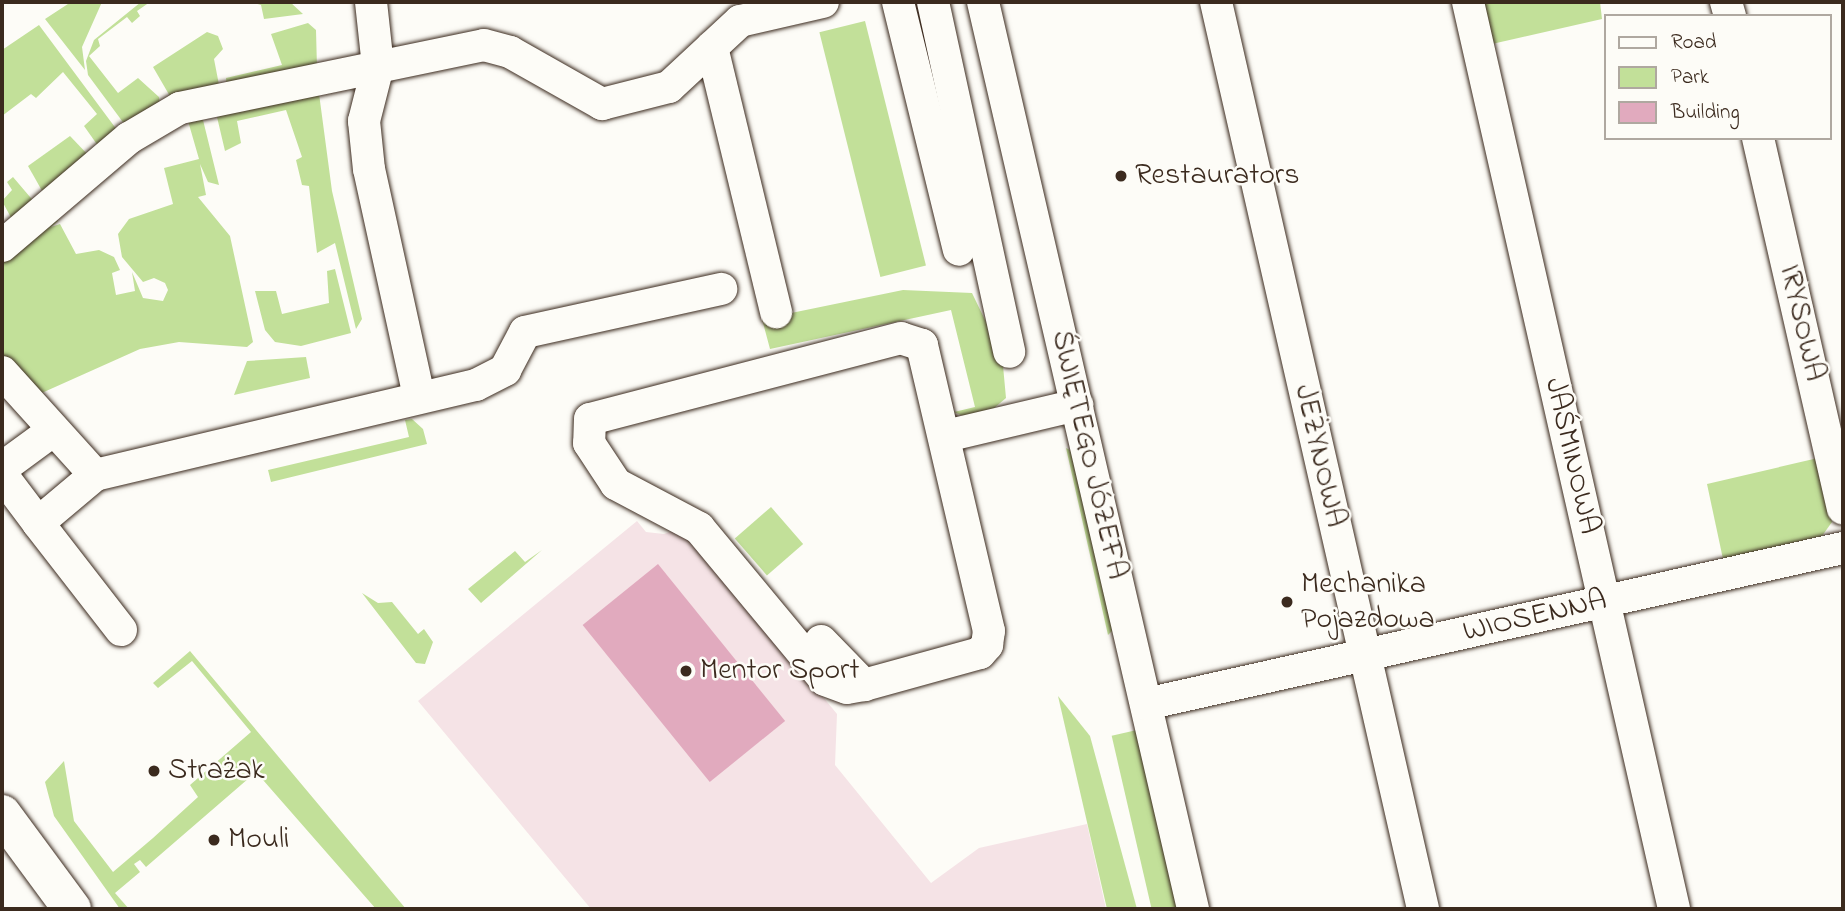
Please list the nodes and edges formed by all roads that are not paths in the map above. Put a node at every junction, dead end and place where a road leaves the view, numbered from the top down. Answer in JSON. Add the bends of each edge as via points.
{"nodes":[{"id":1,"x":370,"y":2,"type":"edge"},
{"id":2,"x":824,"y":2,"type":"edge"},
{"id":3,"x":898,"y":2,"type":"edge"},
{"id":4,"x":933,"y":2,"type":"edge"},
{"id":5,"x":983,"y":2,"type":"edge"},
{"id":6,"x":1216,"y":2,"type":"edge"},
{"id":7,"x":1468,"y":2,"type":"edge"},
{"id":8,"x":712,"y":47,"type":"junction"},
{"id":9,"x":378,"y":66,"type":"junction"},
{"id":10,"x":1758,"y":140,"type":"edge"},
{"id":11,"x":2,"y":246,"type":"edge"},
{"id":12,"x":959,"y":250,"type":"dead end"},
{"id":13,"x":721,"y":289,"type":"dead end"},
{"id":14,"x":776,"y":312,"type":"dead end"},
{"id":15,"x":1009,"y":352,"type":"dead end"},
{"id":16,"x":2,"y":372,"type":"edge"},
{"id":17,"x":419,"y":397,"type":"junction"},
{"id":18,"x":1077,"y":405,"type":"junction"},
{"id":19,"x":54,"y":430,"type":"junction"},
{"id":20,"x":946,"y":436,"type":"junction"},
{"id":21,"x":2,"y":468,"type":"edge"},
{"id":22,"x":2,"y":475,"type":"edge"},
{"id":23,"x":95,"y":475,"type":"junction"},
{"id":24,"x":1843,"y":508,"type":"edge"},
{"id":25,"x":38,"y":523,"type":"junction"},
{"id":26,"x":1843,"y":548,"type":"edge"},
{"id":27,"x":1604,"y":601,"type":"junction"},
{"id":28,"x":121,"y":630,"type":"dead end"},
{"id":29,"x":821,"y":641,"type":"dead end"},
{"id":30,"x":1365,"y":655,"type":"junction"},
{"id":31,"x":864,"y":685,"type":"junction"},
{"id":32,"x":1146,"y":704,"type":"junction"},
{"id":33,"x":2,"y":814,"type":"edge"},
{"id":34,"x":72,"y":909,"type":"edge"},
{"id":35,"x":1193,"y":909,"type":"edge"},
{"id":36,"x":1423,"y":909,"type":"edge"},
{"id":37,"x":1674,"y":909,"type":"edge"}],
"edges":[{"from":1,"to":9,"type":"street"},
{"from":2,"to":8,"type":"street","via":[[740,21]]},
{"from":3,"to":12,"type":"street"},
{"from":4,"to":15,"type":"street"},
{"from":5,"to":18,"type":"street","name":"ŚWIĘTEGO JÓZEFA"},
{"from":6,"to":30,"type":"street","name":"JEŻYNOWA"},
{"from":7,"to":27,"type":"street","name":"JAŚMINOWA"},
{"from":8,"to":9,"type":"street","via":[[669,87],[602,104],[510,52],[484,45]]},
{"from":8,"to":14,"type":"street"},
{"from":9,"to":11,"type":"street","via":[[163,114]]},
{"from":9,"to":17,"type":"street","via":[[364,121],[369,169]]},
{"from":10,"to":24,"type":"street","name":"IRYSOWA"},
{"from":13,"to":17,"type":"street","via":[[525,332],[515,358],[496,379]]},
{"from":16,"to":19,"type":"street"},
{"from":17,"to":23,"type":"street"},
{"from":18,"to":20,"type":"street"},
{"from":18,"to":32,"type":"street","name":"ŚWIĘTEGO JÓZEFA"},
{"from":19,"to":21,"type":"street"},
{"from":19,"to":23,"type":"street"},
{"from":20,"to":31,"type":"street","via":[[989,631],[987,645],[980,653]]},
{"from":20,"to":31,"type":"street","via":[[926,351],[909,338],[602,414],[586,425],[595,455],[616,484],[699,528],[825,680],[847,688]]},
{"from":22,"to":25,"type":"street"},
{"from":23,"to":25,"type":"street"},
{"from":25,"to":28,"type":"street"},
{"from":26,"to":27,"type":"street","name":"WIOSENNA"},
{"from":27,"to":30,"type":"street","name":"WIOSENNA"},
{"from":27,"to":37,"type":"street","name":"JAŚMINOWA"},
{"from":29,"to":31,"type":"street"},
{"from":30,"to":32,"type":"street","name":"WIOSENNA"},
{"from":30,"to":36,"type":"street","name":"JEŻYNOWA"},
{"from":32,"to":35,"type":"street","name":"ŚWIĘTEGO JÓZEFA"},
{"from":33,"to":34,"type":"main road"}]}
